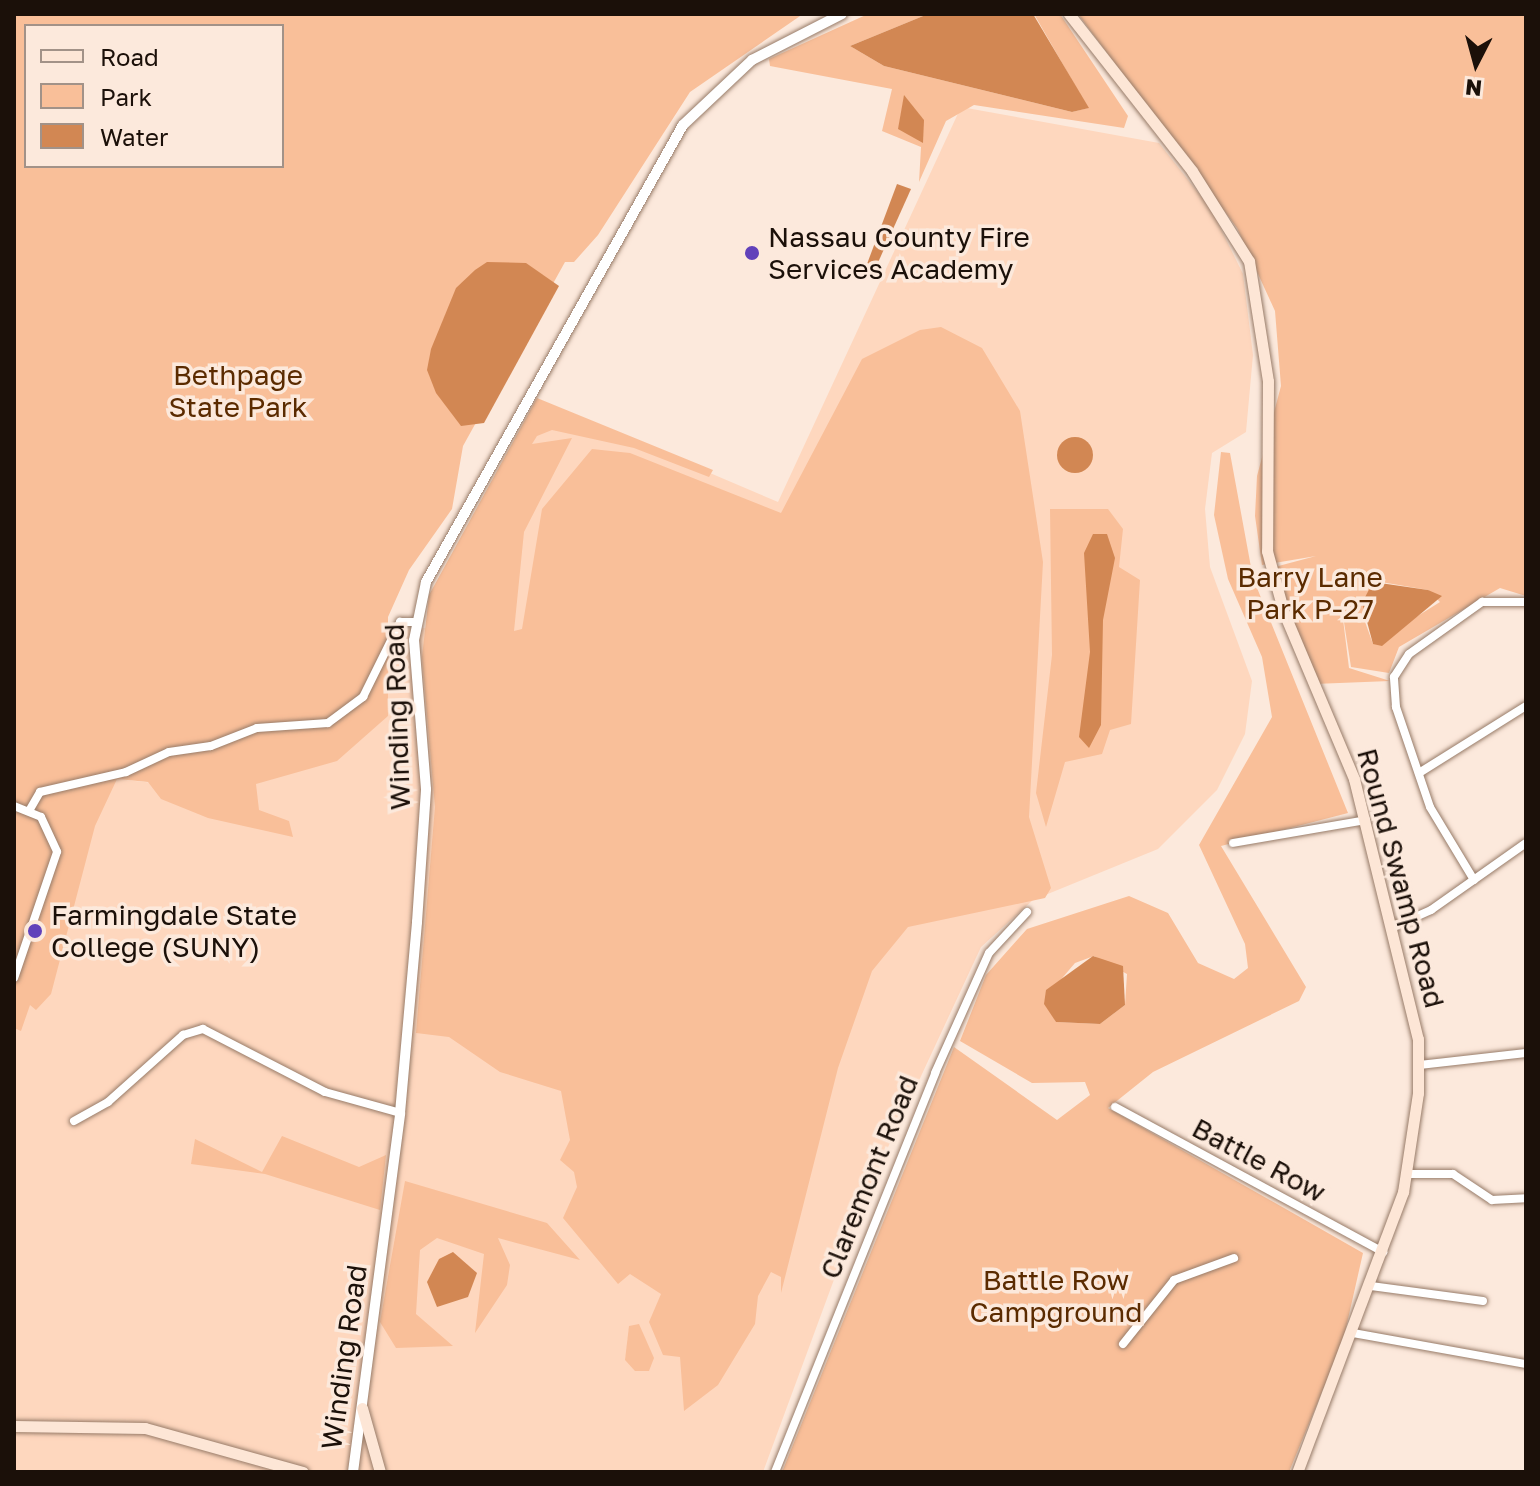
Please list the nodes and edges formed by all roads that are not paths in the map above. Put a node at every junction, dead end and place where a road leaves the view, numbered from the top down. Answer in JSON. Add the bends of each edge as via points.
{"nodes":[{"id":1,"x":842,"y":14,"type":"edge"},
{"id":2,"x":1069,"y":14,"type":"edge"},
{"id":3,"x":1526,"y":602,"type":"edge"},
{"id":4,"x":415,"y":622,"type":"junction"},
{"id":5,"x":1526,"y":706,"type":"edge"},
{"id":6,"x":1419,"y":773,"type":"junction"},
{"id":7,"x":14,"y":806,"type":"edge"},
{"id":8,"x":29,"y":811,"type":"junction"},
{"id":9,"x":1366,"y":820,"type":"junction"},
{"id":10,"x":1233,"y":843,"type":"dead end"},
{"id":11,"x":1526,"y":843,"type":"edge"},
{"id":12,"x":1474,"y":880,"type":"junction"},
{"id":13,"x":1027,"y":912,"type":"dead end"},
{"id":14,"x":1393,"y":927,"type":"junction"},
{"id":15,"x":14,"y":978,"type":"edge"},
{"id":16,"x":1526,"y":1053,"type":"edge"},
{"id":17,"x":1419,"y":1065,"type":"junction"},
{"id":18,"x":1115,"y":1107,"type":"dead end"},
{"id":19,"x":400,"y":1113,"type":"junction"},
{"id":20,"x":74,"y":1121,"type":"dead end"},
{"id":21,"x":1408,"y":1174,"type":"junction"},
{"id":22,"x":1526,"y":1198,"type":"edge"},
{"id":23,"x":1383,"y":1252,"type":"junction"},
{"id":24,"x":1234,"y":1258,"type":"dead end"},
{"id":25,"x":1371,"y":1286,"type":"junction"},
{"id":26,"x":1483,"y":1301,"type":"dead end"},
{"id":27,"x":1353,"y":1333,"type":"junction"},
{"id":28,"x":1123,"y":1344,"type":"dead end"},
{"id":29,"x":1526,"y":1364,"type":"edge"},
{"id":30,"x":362,"y":1408,"type":"junction"},
{"id":31,"x":14,"y":1426,"type":"edge"},
{"id":32,"x":303,"y":1472,"type":"edge"},
{"id":33,"x":353,"y":1472,"type":"edge"},
{"id":34,"x":380,"y":1472,"type":"edge"},
{"id":35,"x":775,"y":1472,"type":"edge"},
{"id":36,"x":1297,"y":1472,"type":"edge"}],
"edges":[{"from":1,"to":4,"type":"street","name":"Winding Road","via":[[752,60],[683,125],[448,536]]},
{"from":2,"to":9,"type":"main road","name":"Round Swamp Road","via":[[1192,171],[1249,261],[1268,381],[1267,551]]},
{"from":3,"to":6,"type":"street","via":[[1482,602],[1397,668],[1393,691]]},
{"from":4,"to":8,"type":"street","via":[[400,622],[363,697],[328,723],[257,728],[211,746],[169,752],[126,772],[40,792]]},
{"from":4,"to":19,"type":"street","name":"Winding Road","via":[[426,789]]},
{"from":5,"to":6,"type":"street"},
{"from":6,"to":12,"type":"street","via":[[1437,826]]},
{"from":7,"to":8,"type":"street"},
{"from":8,"to":15,"type":"street","via":[[55,838],[57,865]]},
{"from":9,"to":10,"type":"street"},
{"from":9,"to":14,"type":"main road","name":"Round Swamp Road"},
{"from":11,"to":12,"type":"street"},
{"from":12,"to":14,"type":"street"},
{"from":13,"to":35,"type":"street","name":"Claremont Road","via":[[989,953],[935,1073]]},
{"from":14,"to":17,"type":"main road","name":"Round Swamp Road"},
{"from":16,"to":17,"type":"street"},
{"from":17,"to":21,"type":"main road","name":"Round Swamp Road"},
{"from":18,"to":23,"type":"street","name":"Battle Row"},
{"from":19,"to":20,"type":"street","via":[[325,1092],[203,1029],[183,1035],[108,1102]]},
{"from":19,"to":30,"type":"street","name":"Winding Road"},
{"from":21,"to":22,"type":"street","via":[[1453,1174],[1492,1200]]},
{"from":21,"to":23,"type":"main road","name":"Round Swamp Road"},
{"from":23,"to":25,"type":"main road","name":"Round Swamp Road"},
{"from":24,"to":28,"type":"street","via":[[1174,1280]]},
{"from":25,"to":26,"type":"street"},
{"from":25,"to":27,"type":"main road","name":"Round Swamp Road"},
{"from":27,"to":29,"type":"street","via":[[1400,1347]]},
{"from":27,"to":36,"type":"main road","name":"Round Swamp Road"},
{"from":30,"to":33,"type":"street","name":"Winding Road"},
{"from":30,"to":34,"type":"main road"},
{"from":31,"to":32,"type":"main road","via":[[145,1428]]}]}
